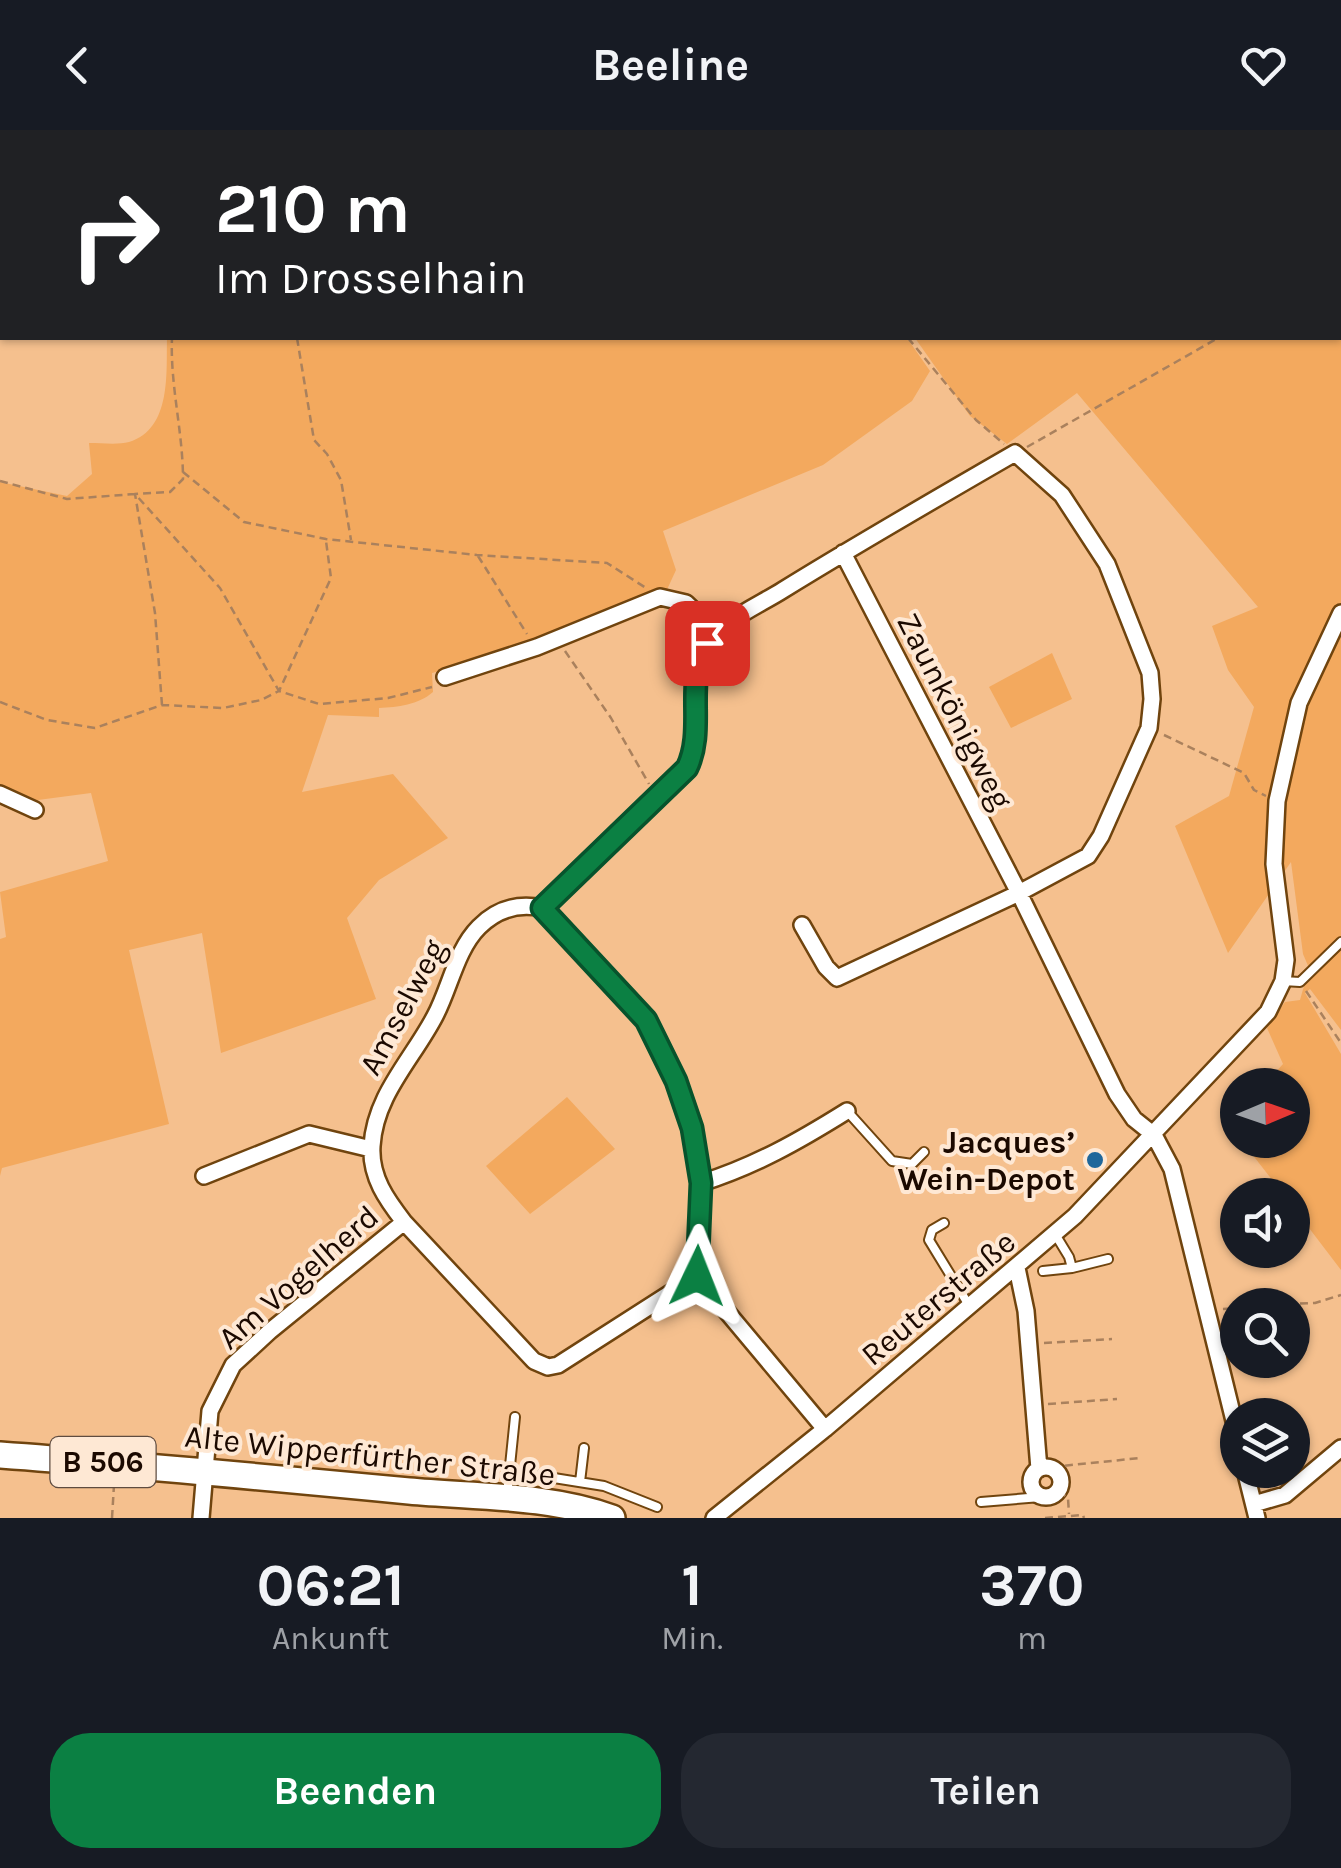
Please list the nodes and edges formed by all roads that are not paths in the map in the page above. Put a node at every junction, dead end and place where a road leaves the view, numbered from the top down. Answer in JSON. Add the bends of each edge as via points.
{"nodes":[{"id":1,"x":843,"y":553,"type":"junction"},
{"id":2,"x":1341,"y":613,"type":"edge"},
{"id":3,"x":717,"y":632,"type":"junction"},
{"id":4,"x":446,"y":677,"type":"road end"},
{"id":5,"x":0,"y":794,"type":"edge"},
{"id":6,"x":35,"y":810,"type":"dead end"},
{"id":7,"x":1018,"y":893,"type":"junction"},
{"id":8,"x":542,"y":908,"type":"junction"},
{"id":9,"x":802,"y":926,"type":"dead end"},
{"id":10,"x":1341,"y":942,"type":"edge"},
{"id":11,"x":1291,"y":981,"type":"junction"},
{"id":12,"x":847,"y":1110,"type":"joint"},
{"id":13,"x":1154,"y":1135,"type":"junction"},
{"id":14,"x":371,"y":1150,"type":"junction"},
{"id":15,"x":924,"y":1152,"type":"dead end"},
{"id":16,"x":204,"y":1176,"type":"dead end"},
{"id":17,"x":701,"y":1183,"type":"junction"},
{"id":18,"x":404,"y":1222,"type":"junction"},
{"id":19,"x":944,"y":1222,"type":"dead end"},
{"id":20,"x":1054,"y":1234,"type":"junction"},
{"id":21,"x":1108,"y":1259,"type":"dead end"},
{"id":22,"x":1017,"y":1268,"type":"junction"},
{"id":23,"x":1072,"y":1268,"type":"junction"},
{"id":24,"x":1043,"y":1271,"type":"dead end"},
{"id":25,"x":697,"y":1276,"type":"junction"},
{"id":26,"x":970,"y":1307,"type":"junction"},
{"id":27,"x":1228,"y":1398,"type":"edge"},
{"id":28,"x":515,"y":1417,"type":"dead end"},
{"id":29,"x":825,"y":1430,"type":"junction"},
{"id":30,"x":584,"y":1448,"type":"dead end"},
{"id":31,"x":1341,"y":1448,"type":"edge"},
{"id":32,"x":0,"y":1455,"type":"edge"},
{"id":33,"x":1044,"y":1468,"type":"junction"},
{"id":34,"x":207,"y":1470,"type":"junction"},
{"id":35,"x":510,"y":1471,"type":"junction"},
{"id":36,"x":580,"y":1482,"type":"junction"},
{"id":37,"x":1041,"y":1497,"type":"junction"},
{"id":38,"x":507,"y":1500,"type":"junction"},
{"id":39,"x":981,"y":1502,"type":"dead end"},
{"id":40,"x":657,"y":1507,"type":"dead end"},
{"id":41,"x":1256,"y":1511,"type":"edge"},
{"id":42,"x":201,"y":1518,"type":"edge"},
{"id":43,"x":612,"y":1518,"type":"edge"},
{"id":44,"x":714,"y":1518,"type":"edge"}],
"edges":[{"from":1,"to":3,"type":"street"},
{"from":1,"to":7,"type":"street","name":"Zaunkönigweg"},
{"from":1,"to":7,"type":"street","via":[[1015,454],[1062,495],[1108,564],[1150,673],[1149,728],[1088,856]]},
{"from":2,"to":11,"type":"street","name":"Reuterstraße","via":[[1300,703],[1277,801],[1274,864]]},
{"from":3,"to":4,"type":"street","via":[[686,603],[660,597]]},
{"from":3,"to":8,"type":"street","via":[[696,666],[697,740],[687,768]]},
{"from":5,"to":6,"type":"street"},
{"from":7,"to":9,"type":"street","via":[[837,978]]},
{"from":7,"to":13,"type":"street","name":"Zaunkönigweg","via":[[1116,1094]]},
{"from":8,"to":14,"type":"street","name":"Amselweg","via":[[506,907],[466,945],[436,1014],[389,1088]]},
{"from":8,"to":17,"type":"street","via":[[646,1020],[692,1128]]},
{"from":10,"to":11,"type":"lane"},
{"from":11,"to":13,"type":"street","name":"Reuterstraße"},
{"from":12,"to":15,"type":"lane","via":[[892,1161],[912,1164]]},
{"from":12,"to":17,"type":"street","via":[[760,1162]]},
{"from":13,"to":20,"type":"street","name":"Reuterstraße"},
{"from":13,"to":27,"type":"street","name":"Zaunkönigweg","via":[[1172,1169]]},
{"from":14,"to":16,"type":"street","via":[[309,1134]]},
{"from":14,"to":18,"type":"street","via":[[383,1194]]},
{"from":17,"to":25,"type":"street"},
{"from":18,"to":25,"type":"street","name":"Am Vogelherd","via":[[534,1361],[548,1367]]},
{"from":18,"to":34,"type":"street","name":"Am Vogelherd","via":[[233,1365],[210,1411]]},
{"from":19,"to":26,"type":"lane","via":[[929,1240]]},
{"from":20,"to":22,"type":"street","name":"Reuterstraße"},
{"from":20,"to":23,"type":"lane"},
{"from":21,"to":23,"type":"lane"},
{"from":22,"to":26,"type":"street","name":"Reuterstraße"},
{"from":22,"to":33,"type":"street"},
{"from":23,"to":24,"type":"lane"},
{"from":25,"to":29,"type":"street"},
{"from":26,"to":29,"type":"street","name":"Reuterstraße"},
{"from":28,"to":35,"type":"lane"},
{"from":29,"to":44,"type":"street","name":"Reuterstraße"},
{"from":30,"to":36,"type":"lane"},
{"from":31,"to":41,"type":"street"},
{"from":32,"to":34,"type":"main road","name":"Alte Wipperfürther Straße","number":"B 506"},
{"from":33,"to":37,"type":"street","via":[[1032,1476]]},
{"from":33,"to":37,"type":"street","via":[[1059,1474],[1059,1491]]},
{"from":34,"to":38,"type":"main road","name":"Alte Wipperfürther Straße","number":"B 506"},
{"from":34,"to":42,"type":"street","name":"Am Vogelherd"},
{"from":35,"to":36,"type":"lane"},
{"from":35,"to":38,"type":"lane"},
{"from":36,"to":40,"type":"lane"},
{"from":37,"to":39,"type":"lane"},
{"from":38,"to":43,"type":"main road","name":"Alte Wipperfürther Straße","number":"B 506"}]}
